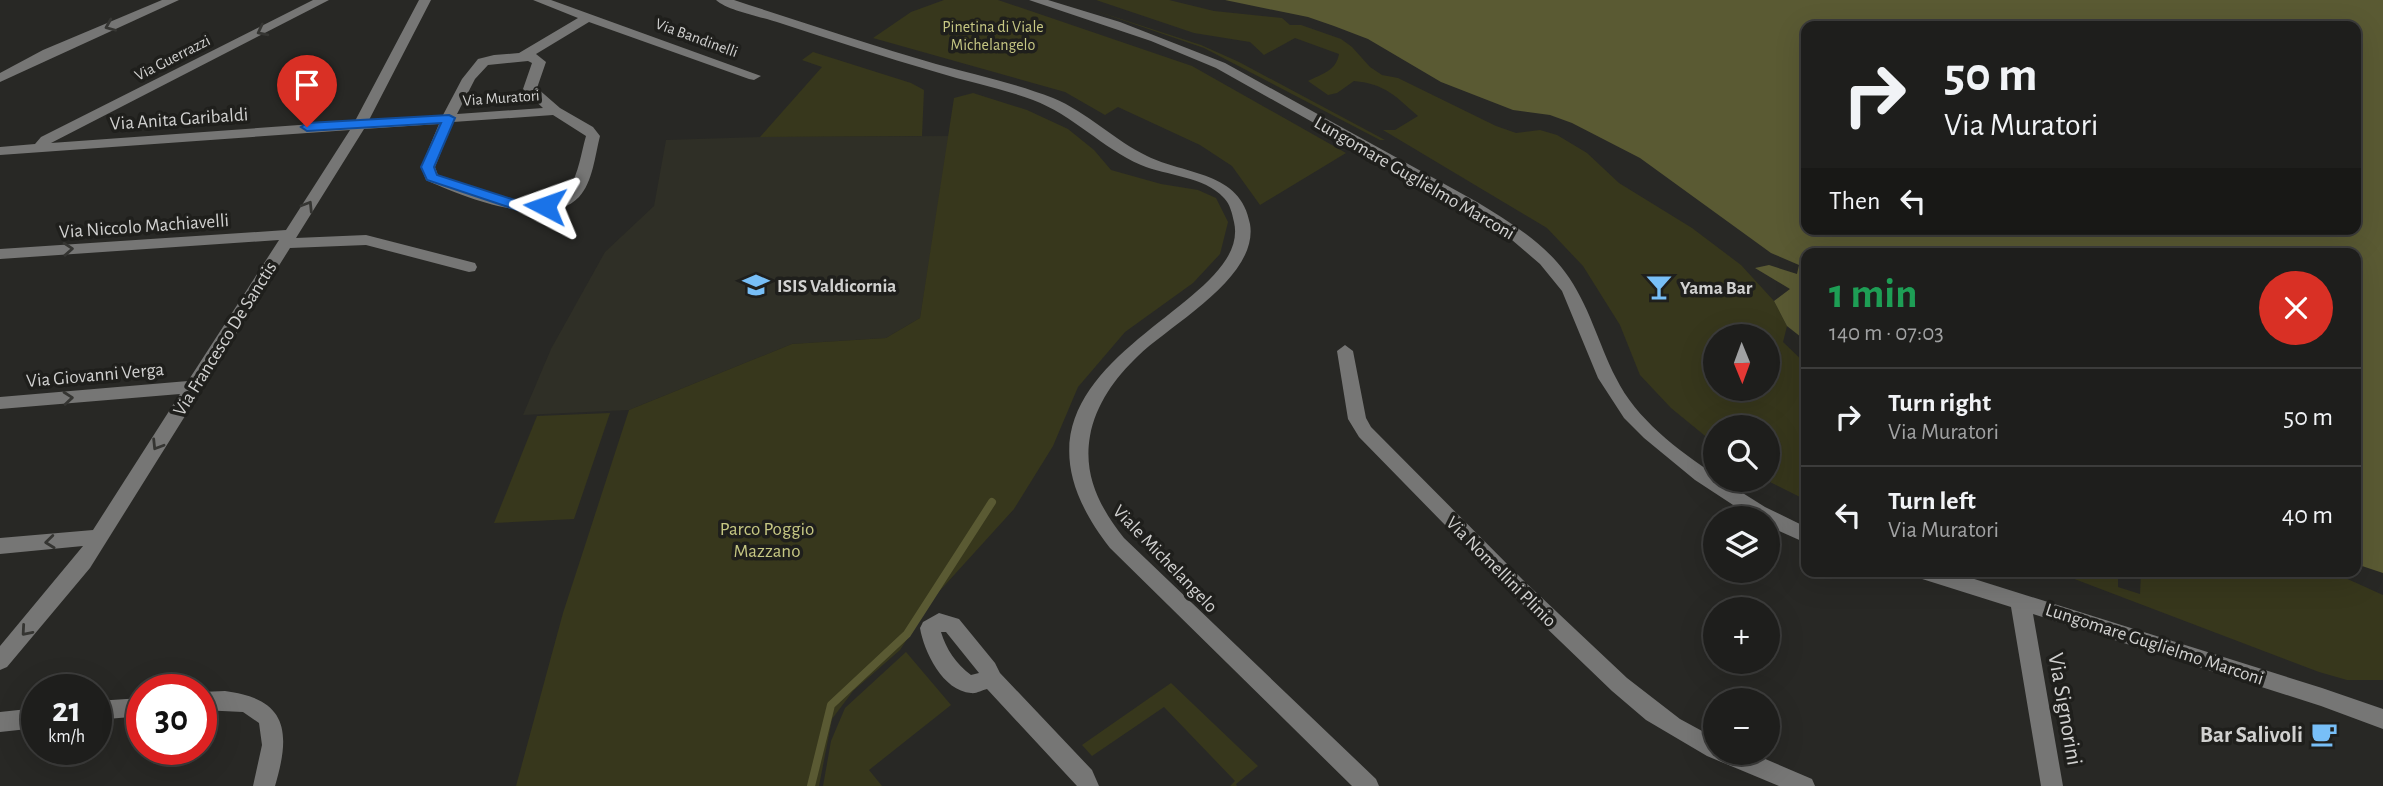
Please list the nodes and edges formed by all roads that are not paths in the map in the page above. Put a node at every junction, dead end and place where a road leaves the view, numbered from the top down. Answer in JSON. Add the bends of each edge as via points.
{"nodes":[{"id":1,"x":173,"y":0,"type":"edge"},
{"id":2,"x":323,"y":0,"type":"edge"},
{"id":3,"x":425,"y":0,"type":"edge"},
{"id":4,"x":539,"y":0,"type":"edge"},
{"id":5,"x":722,"y":0,"type":"edge"},
{"id":6,"x":1035,"y":0,"type":"edge"},
{"id":7,"x":589,"y":17,"type":"junction"},
{"id":8,"x":521,"y":58,"type":"junction"},
{"id":9,"x":754,"y":76,"type":"dead end"},
{"id":10,"x":0,"y":78,"type":"edge"},
{"id":11,"x":555,"y":111,"type":"junction"},
{"id":12,"x":449,"y":118,"type":"junction"},
{"id":13,"x":361,"y":123,"type":"junction"},
{"id":14,"x":39,"y":148,"type":"junction"},
{"id":15,"x":0,"y":150,"type":"edge"},
{"id":16,"x":288,"y":238,"type":"junction"},
{"id":17,"x":0,"y":254,"type":"edge"},
{"id":18,"x":469,"y":267,"type":"dead end"},
{"id":19,"x":1345,"y":351,"type":"dead end"},
{"id":20,"x":193,"y":387,"type":"junction"},
{"id":21,"x":0,"y":403,"type":"edge"},
{"id":22,"x":1801,"y":532,"type":"edge"},
{"id":23,"x":100,"y":537,"type":"junction"},
{"id":24,"x":0,"y":546,"type":"edge"},
{"id":25,"x":1943,"y":577,"type":"edge"},
{"id":26,"x":2020,"y":600,"type":"junction"},
{"id":27,"x":0,"y":661,"type":"edge"},
{"id":28,"x":992,"y":679,"type":"dead end"},
{"id":29,"x":217,"y":700,"type":"edge"},
{"id":30,"x":2382,"y":717,"type":"edge"},
{"id":31,"x":21,"y":720,"type":"edge"},
{"id":32,"x":0,"y":722,"type":"edge"},
{"id":33,"x":1703,"y":743,"type":"edge"},
{"id":34,"x":1754,"y":765,"type":"edge"},
{"id":35,"x":264,"y":786,"type":"edge"},
{"id":36,"x":1088,"y":786,"type":"edge"},
{"id":37,"x":1368,"y":786,"type":"edge"},
{"id":38,"x":1804,"y":786,"type":"edge"},
{"id":39,"x":2052,"y":786,"type":"edge"}],
"edges":[{"from":1,"to":10,"type":"street","one_way":true},
{"from":2,"to":14,"type":"street","name":"Via Guerrazzi","one_way":true,"via":[[46,140]]},
{"from":3,"to":13,"type":"street","name":"Via Francesco De Sanctis"},
{"from":4,"to":7,"type":"street","name":"Via Bandinelli"},
{"from":5,"to":37,"type":"street","name":"Viale Michelangelo","via":[[1048,101],[1088,122],[1145,162],[1213,182],[1229,194],[1243,227],[1241,245],[1214,285],[1158,330],[1102,387],[1082,429],[1080,475],[1096,518],[1117,543]]},
{"from":6,"to":22,"type":"street","name":"Lungomare Guglielmo Marconi","via":[[1197,54],[1501,223],[1549,262],[1569,287],[1615,394],[1629,415],[1720,486]]},
{"from":7,"to":8,"type":"street"},
{"from":7,"to":9,"type":"street","name":"Via Bandinelli"},
{"from":8,"to":11,"type":"street","name":"Via Muratori","via":[[539,62],[530,89]]},
{"from":8,"to":12,"type":"street","name":"Via Muratori","via":[[478,65]]},
{"from":11,"to":12,"type":"street","name":"Via Muratori"},
{"from":11,"to":12,"type":"street","name":"Via Muratori","via":[[593,136],[575,192],[563,202],[537,207],[520,206],[431,177],[428,167]]},
{"from":12,"to":13,"type":"street","name":"Via Muratori"},
{"from":13,"to":14,"type":"street","name":"Via Anita Garibaldi"},
{"from":16,"to":13,"type":"street","name":"Via Francesco De Sanctis","one_way":true},
{"from":14,"to":15,"type":"street","name":"Via Anita Garibaldi"},
{"from":17,"to":16,"type":"street","name":"Via Niccolo Machiavelli","one_way":true},
{"from":16,"to":18,"type":"street","name":"Via Niccolo Machiavelli","via":[[366,240]]},
{"from":16,"to":20,"type":"street","name":"Via Francesco De Sanctis"},
{"from":19,"to":33,"type":"street","name":"Via Nomellini Plinio","via":[[1357,419],[1365,432],[1526,597],[1634,698],[1657,718]]},
{"from":21,"to":20,"type":"street","name":"Via Giovanni Verga","one_way":true},
{"from":20,"to":23,"type":"street","name":"Via Francesco De Sanctis","one_way":true},
{"from":23,"to":24,"type":"street","one_way":true},
{"from":23,"to":27,"type":"street","name":"Via Francesco De Sanctis","one_way":true,"via":[[69,582]]},
{"from":25,"to":26,"type":"street","name":"Lungomare Guglielmo Marconi"},
{"from":26,"to":30,"type":"street","name":"Lungomare Guglielmo Marconi"},
{"from":26,"to":39,"type":"street","name":"Via Signorini"},
{"from":28,"to":36,"type":"street"},
{"from":29,"to":35,"type":"street","via":[[244,702],[270,720],[272,761]]},
{"from":31,"to":32,"type":"street"},
{"from":34,"to":38,"type":"street"}]}
